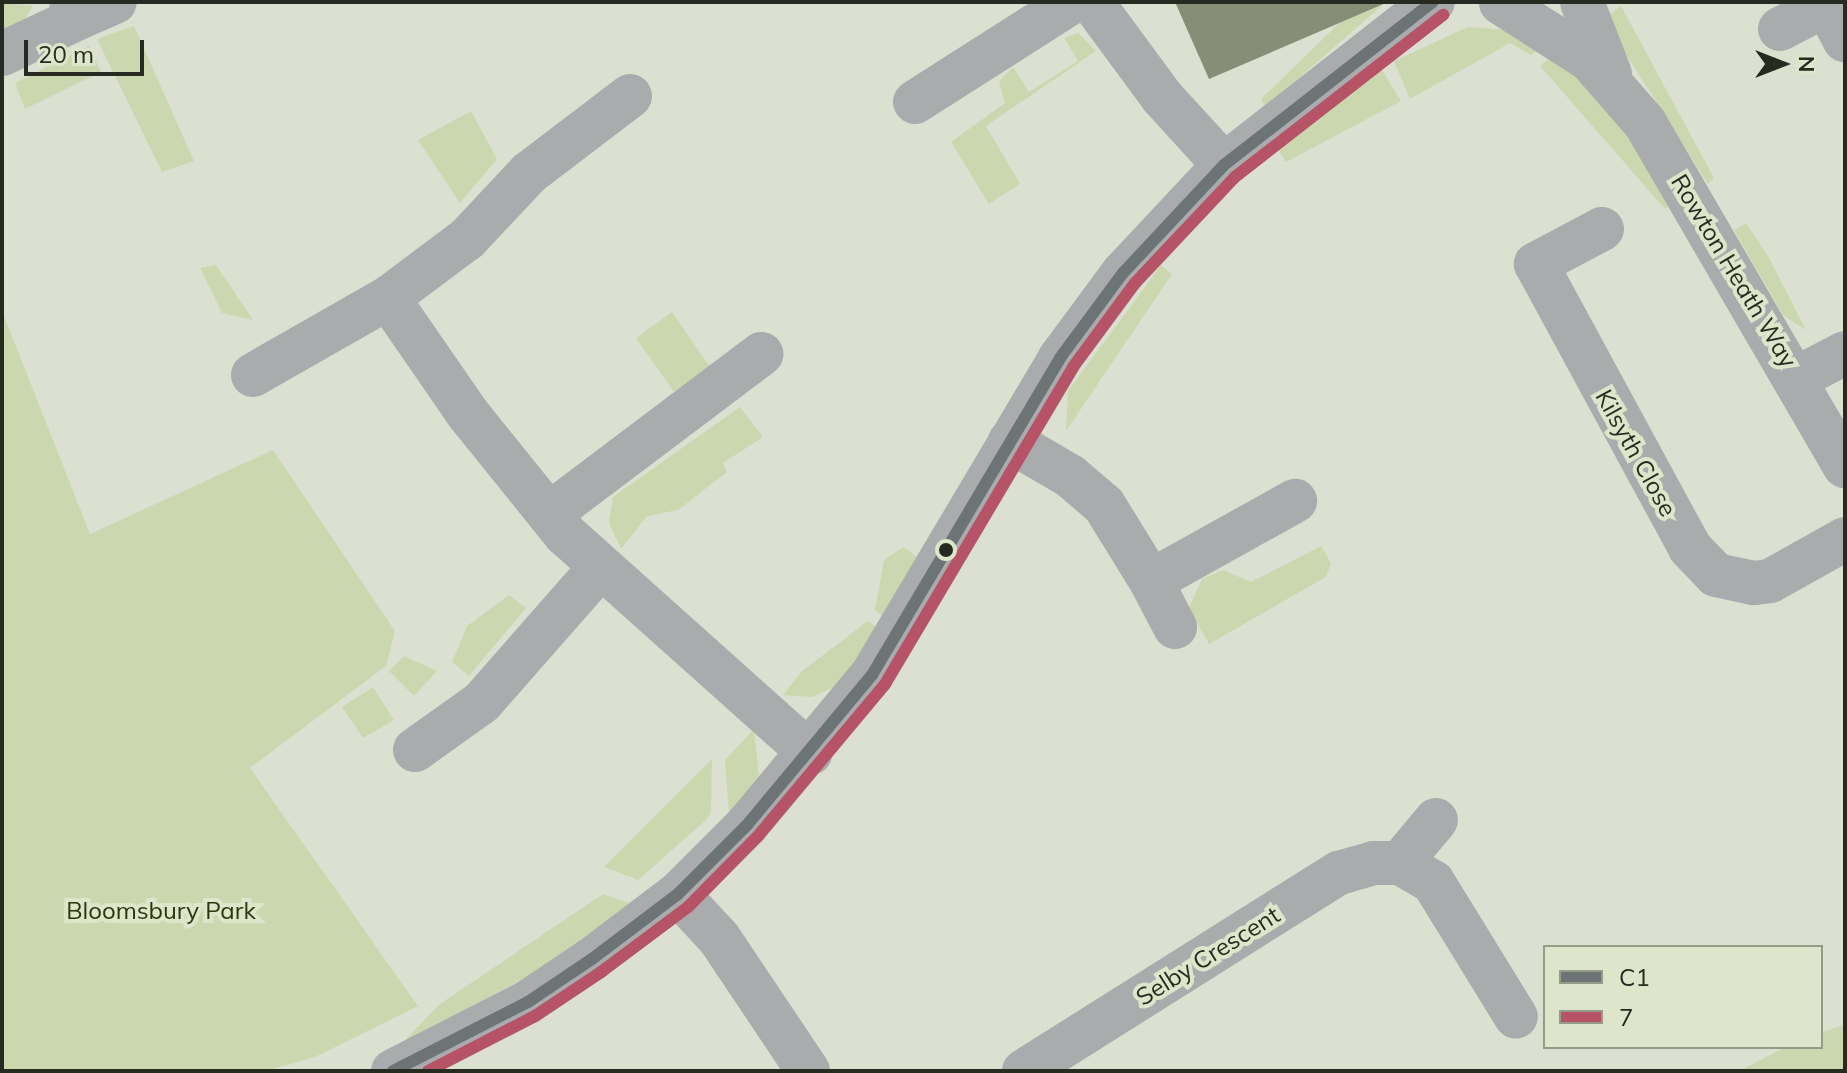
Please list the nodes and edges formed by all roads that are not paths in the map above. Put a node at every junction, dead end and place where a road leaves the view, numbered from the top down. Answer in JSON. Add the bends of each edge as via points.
{"nodes":[{"id":1,"x":1072,"y":2,"type":"edge"},
{"id":2,"x":1092,"y":2,"type":"edge"},
{"id":3,"x":1433,"y":2,"type":"edge"},
{"id":4,"x":1500,"y":2,"type":"edge"},
{"id":5,"x":1525,"y":2,"type":"edge"},
{"id":6,"x":1582,"y":2,"type":"edge"},
{"id":7,"x":88,"y":7,"type":"edge"},
{"id":8,"x":1834,"y":16,"type":"edge"},
{"id":9,"x":1780,"y":29,"type":"dead end"},
{"id":10,"x":2,"y":54,"type":"edge"},
{"id":11,"x":1613,"y":82,"type":"junction"},
{"id":12,"x":630,"y":96,"type":"dead end"},
{"id":13,"x":915,"y":102,"type":"dead end"},
{"id":14,"x":1224,"y":165,"type":"junction"},
{"id":15,"x":1602,"y":229,"type":"dead end"},
{"id":16,"x":388,"y":298,"type":"junction"},
{"id":17,"x":1845,"y":353,"type":"edge"},
{"id":18,"x":761,"y":354,"type":"dead end"},
{"id":19,"x":253,"y":375,"type":"dead end"},
{"id":20,"x":1797,"y":378,"type":"junction"},
{"id":21,"x":1010,"y":441,"type":"junction"},
{"id":22,"x":1845,"y":466,"type":"edge"},
{"id":23,"x":1295,"y":501,"type":"dead end"},
{"id":24,"x":549,"y":514,"type":"junction"},
{"id":25,"x":1845,"y":539,"type":"edge"},
{"id":26,"x":599,"y":569,"type":"junction"},
{"id":27,"x":1151,"y":581,"type":"junction"},
{"id":28,"x":1175,"y":627,"type":"dead end"},
{"id":29,"x":415,"y":750,"type":"dead end"},
{"id":30,"x":810,"y":753,"type":"junction"},
{"id":31,"x":1436,"y":820,"type":"dead end"},
{"id":32,"x":1400,"y":863,"type":"junction"},
{"id":33,"x":678,"y":894,"type":"junction"},
{"id":34,"x":1516,"y":1017,"type":"dead end"},
{"id":35,"x":393,"y":1071,"type":"edge"},
{"id":36,"x":808,"y":1071,"type":"edge"},
{"id":37,"x":1024,"y":1071,"type":"edge"}],
"edges":[{"from":1,"to":13,"type":"street"},
{"from":2,"to":14,"type":"street","via":[[1162,97]]},
{"from":3,"to":14,"type":"street"},
{"from":4,"to":5,"type":"street"},
{"from":4,"to":11,"type":"street","name":"Rowton Heath Way","via":[[1557,36]]},
{"from":6,"to":11,"type":"street","name":"Rowton Heath Way"},
{"from":7,"to":10,"type":"street"},
{"from":8,"to":9,"type":"street"},
{"from":11,"to":20,"type":"street","name":"Rowton Heath Way","via":[[1654,136]]},
{"from":12,"to":16,"type":"street","via":[[529,173],[467,239]]},
{"from":14,"to":21,"type":"street","via":[[1099,302]]},
{"from":15,"to":25,"type":"street","name":"Kilsyth Close","via":[[1536,264],[1690,548],[1716,575],[1754,583],[1770,581]]},
{"from":16,"to":19,"type":"street"},
{"from":16,"to":24,"type":"street","via":[[468,414]]},
{"from":17,"to":20,"type":"street"},
{"from":18,"to":24,"type":"street"},
{"from":20,"to":22,"type":"street","name":"Rowton Heath Way"},
{"from":21,"to":27,"type":"street","via":[[1070,476],[1104,505]]},
{"from":21,"to":30,"type":"street","via":[[896,640]]},
{"from":23,"to":27,"type":"street"},
{"from":24,"to":26,"type":"street"},
{"from":26,"to":29,"type":"street","via":[[482,702]]},
{"from":26,"to":30,"type":"street"},
{"from":27,"to":28,"type":"street"},
{"from":30,"to":33,"type":"street"},
{"from":31,"to":32,"type":"street"},
{"from":32,"to":34,"type":"street","via":[[1433,882],[1456,911]]},
{"from":32,"to":37,"type":"street","name":"Selby Crescent","via":[[1339,873]]},
{"from":33,"to":35,"type":"street","via":[[528,1002]]},
{"from":33,"to":36,"type":"street","via":[[719,938]]}]}
